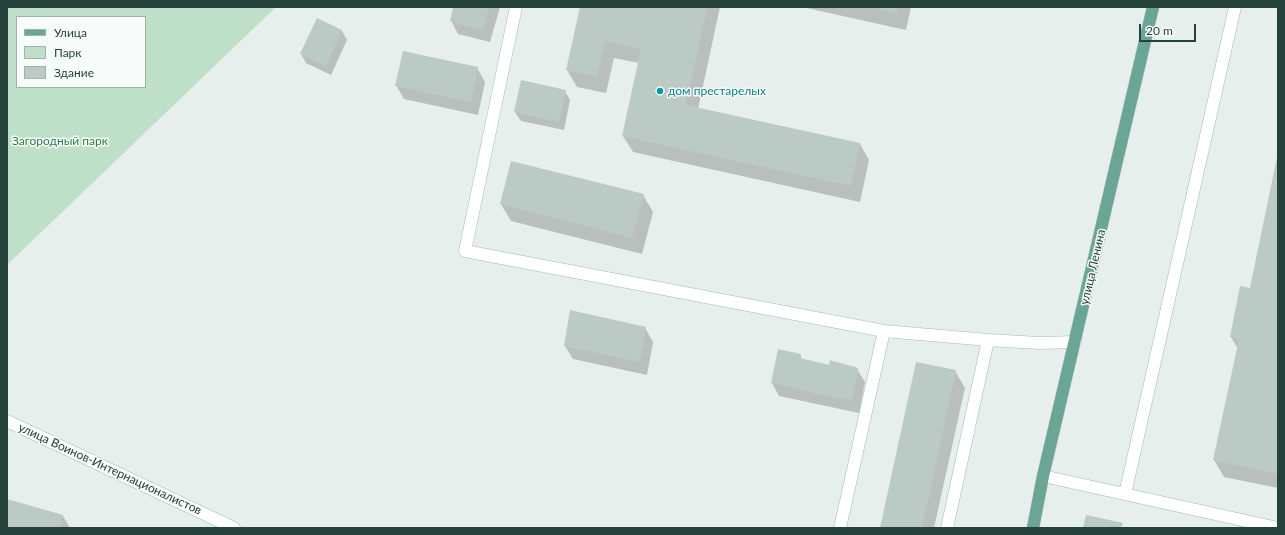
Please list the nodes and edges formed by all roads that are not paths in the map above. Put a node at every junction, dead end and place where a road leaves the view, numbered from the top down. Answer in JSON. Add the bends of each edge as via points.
{"nodes":[{"id":1,"x":516,"y":7,"type":"edge"},
{"id":2,"x":1153,"y":7,"type":"edge"},
{"id":3,"x":1235,"y":7,"type":"edge"},
{"id":4,"x":884,"y":331,"type":"junction"},
{"id":5,"x":988,"y":340,"type":"junction"},
{"id":6,"x":1075,"y":342,"type":"junction"},
{"id":7,"x":7,"y":421,"type":"edge"},
{"id":8,"x":1043,"y":476,"type":"junction"},
{"id":9,"x":1126,"y":494,"type":"junction"},
{"id":10,"x":234,"y":528,"type":"edge"},
{"id":11,"x":840,"y":528,"type":"edge"},
{"id":12,"x":948,"y":528,"type":"edge"},
{"id":13,"x":1033,"y":528,"type":"edge"},
{"id":14,"x":1278,"y":528,"type":"edge"}],
"edges":[{"from":1,"to":4,"type":"street","via":[[465,251]]},
{"from":2,"to":6,"type":"main road","name":"улица Ленина"},
{"from":3,"to":9,"type":"street"},
{"from":4,"to":5,"type":"street"},
{"from":4,"to":11,"type":"street"},
{"from":5,"to":6,"type":"street"},
{"from":5,"to":12,"type":"street"},
{"from":6,"to":8,"type":"main road","name":"улица Ленина"},
{"from":7,"to":10,"type":"street","name":"улица Воинов-Интернационалистов"},
{"from":8,"to":9,"type":"street"},
{"from":8,"to":13,"type":"main road","name":"улица Ленина"},
{"from":9,"to":14,"type":"street"}]}
